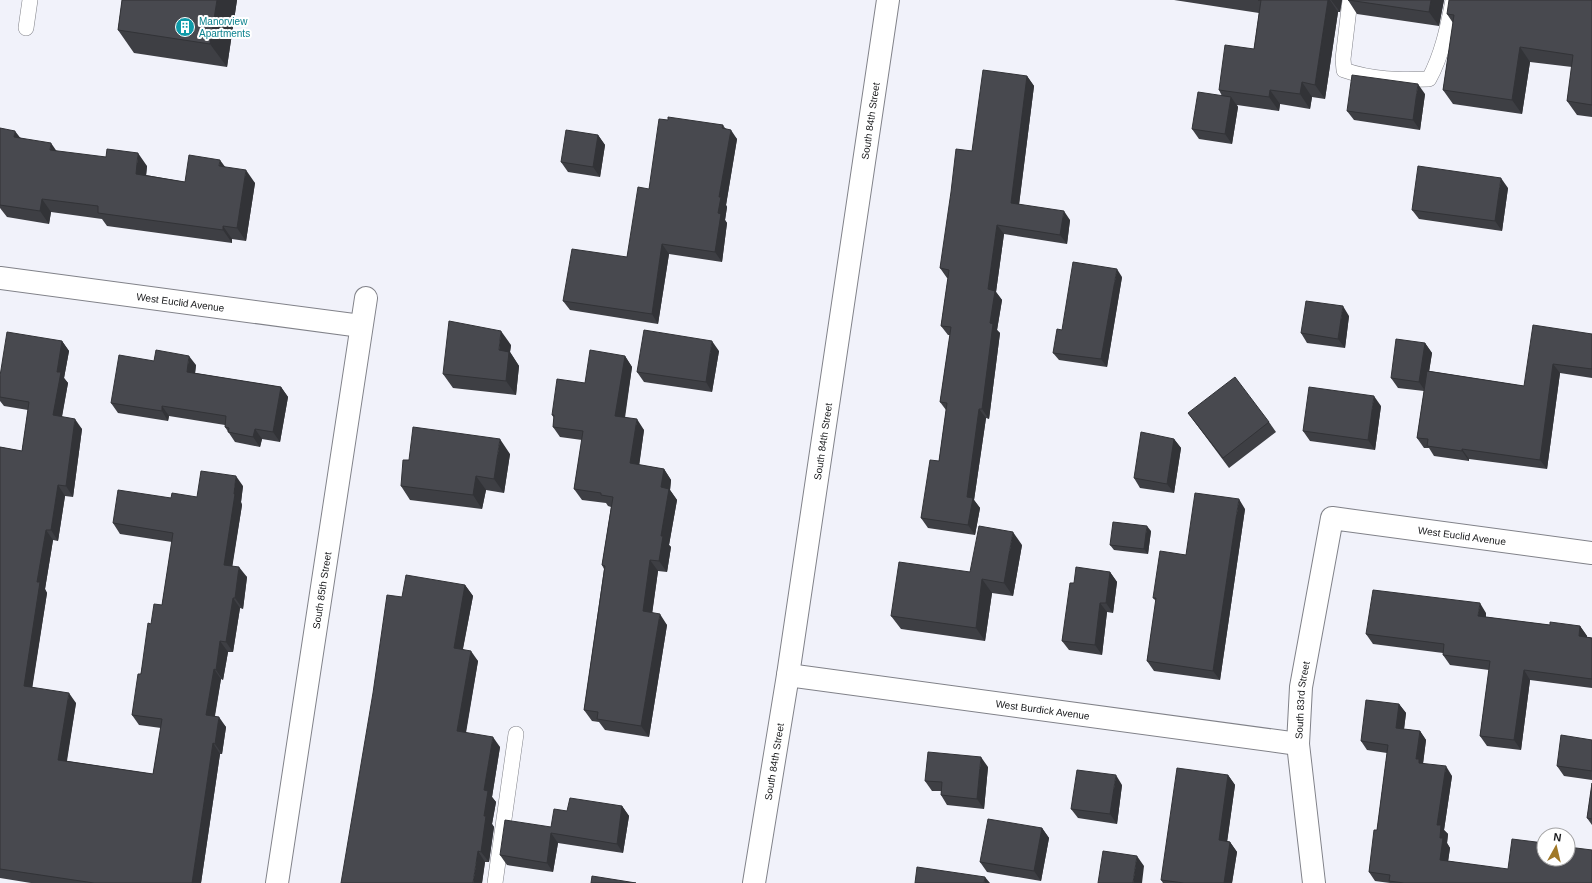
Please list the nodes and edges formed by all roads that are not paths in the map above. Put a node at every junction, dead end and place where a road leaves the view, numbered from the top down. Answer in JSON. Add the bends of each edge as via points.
{"nodes":[{"id":1,"x":30,"y":0,"type":"edge"},
{"id":2,"x":888,"y":0,"type":"edge"},
{"id":3,"x":1350,"y":0,"type":"edge"},
{"id":4,"x":1453,"y":0,"type":"edge"},
{"id":5,"x":26,"y":28,"type":"dead end"},
{"id":6,"x":0,"y":278,"type":"edge"},
{"id":7,"x":366,"y":298,"type":"dead end"},
{"id":8,"x":361,"y":326,"type":"junction"},
{"id":9,"x":1332,"y":518,"type":"joint"},
{"id":10,"x":1592,"y":553,"type":"edge"},
{"id":11,"x":788,"y":674,"type":"junction"},
{"id":12,"x":516,"y":734,"type":"dead end"},
{"id":13,"x":1298,"y":744,"type":"junction"},
{"id":14,"x":277,"y":883,"type":"edge"},
{"id":15,"x":495,"y":883,"type":"edge"},
{"id":16,"x":754,"y":883,"type":"edge"},
{"id":17,"x":1314,"y":883,"type":"edge"}],
"edges":[{"from":1,"to":5,"type":"lane"},
{"from":2,"to":11,"type":"street","name":"South 84th Street"},
{"from":3,"to":4,"type":"lane","via":[[1344,70],[1358,75],[1395,80],[1429,79],[1437,65]]},
{"from":6,"to":8,"type":"street","name":"West Euclid Avenue"},
{"from":7,"to":8,"type":"street","name":"South 85th Street"},
{"from":8,"to":14,"type":"street","name":"South 85th Street"},
{"from":9,"to":10,"type":"street","name":"West Euclid Avenue"},
{"from":9,"to":13,"type":"street","name":"South 83rd Street","via":[[1301,687]]},
{"from":11,"to":13,"type":"street","name":"West Burdick Avenue"},
{"from":11,"to":16,"type":"street","name":"South 84th Street"},
{"from":12,"to":15,"type":"lane"},
{"from":13,"to":17,"type":"street","name":"South 83rd Street"}]}
